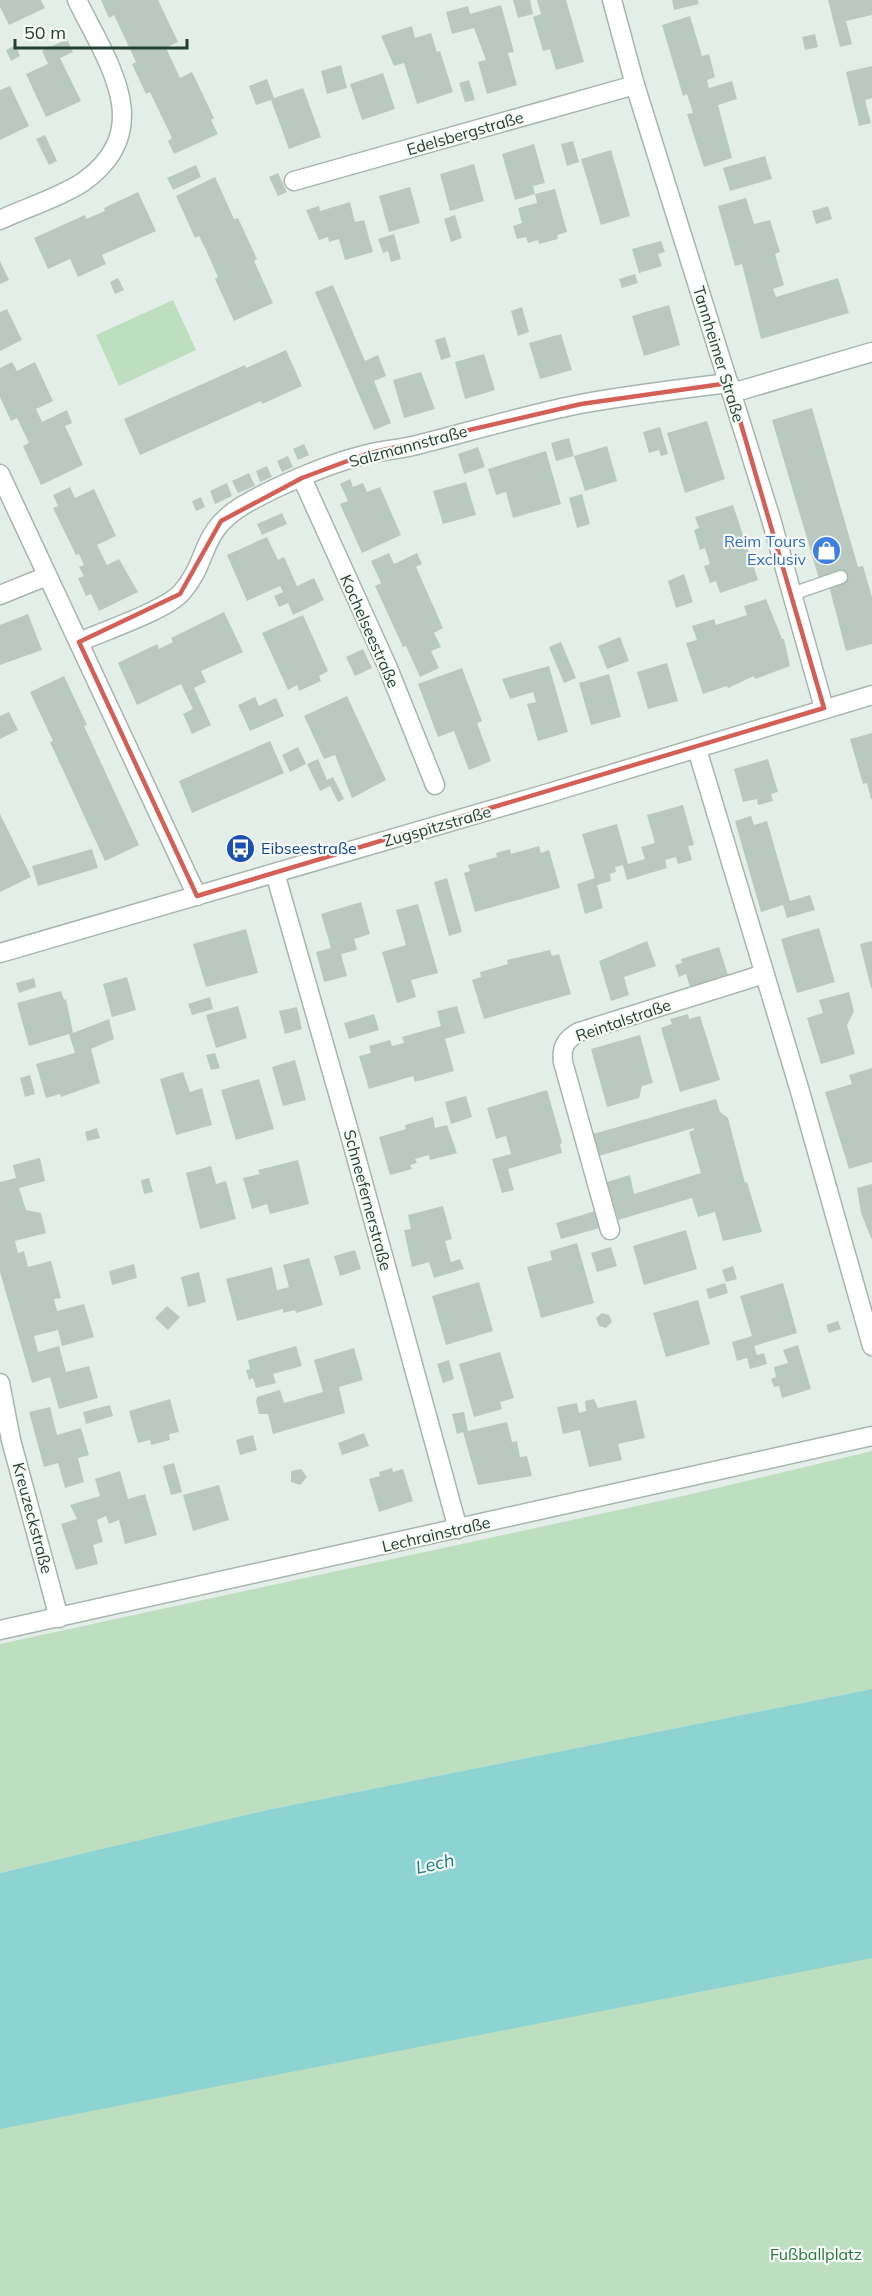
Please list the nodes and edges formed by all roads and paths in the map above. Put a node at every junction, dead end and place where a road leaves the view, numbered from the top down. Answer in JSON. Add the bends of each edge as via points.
{"nodes":[{"id":1,"x":77,"y":0,"type":"edge"},
{"id":2,"x":612,"y":0,"type":"edge"},
{"id":3,"x":635,"y":85,"type":"junction"},
{"id":4,"x":294,"y":181,"type":"dead end"},
{"id":5,"x":0,"y":220,"type":"edge"},
{"id":6,"x":872,"y":352,"type":"edge"},
{"id":7,"x":730,"y":388,"type":"junction"},
{"id":8,"x":0,"y":474,"type":"edge"},
{"id":9,"x":302,"y":478,"type":"junction"},
{"id":10,"x":47,"y":576,"type":"junction"},
{"id":11,"x":841,"y":577,"type":"dead end"},
{"id":12,"x":792,"y":594,"type":"junction"},
{"id":13,"x":0,"y":595,"type":"edge"},
{"id":14,"x":79,"y":642,"type":"junction"},
{"id":15,"x":872,"y":695,"type":"edge"},
{"id":16,"x":824,"y":708,"type":"junction"},
{"id":17,"x":697,"y":749,"type":"junction"},
{"id":18,"x":435,"y":785,"type":"dead end"},
{"id":19,"x":274,"y":873,"type":"junction"},
{"id":20,"x":197,"y":896,"type":"junction"},
{"id":21,"x":0,"y":953,"type":"edge"},
{"id":22,"x":764,"y":974,"type":"junction"},
{"id":23,"x":610,"y":1230,"type":"dead end"},
{"id":24,"x":872,"y":1346,"type":"edge"},
{"id":25,"x":0,"y":1383,"type":"edge"},
{"id":26,"x":872,"y":1436,"type":"edge"},
{"id":27,"x":458,"y":1529,"type":"junction"},
{"id":28,"x":59,"y":1618,"type":"junction"},
{"id":29,"x":0,"y":1630,"type":"edge"}],
"edges":[{"from":1,"to":5,"type":"street","via":[[118,86],[124,113],[119,140],[103,165],[82,183]]},
{"from":2,"to":3,"type":"street","name":"Tannheimer Straße"},
{"from":3,"to":4,"type":"street","name":"Edelsbergstraße"},
{"from":3,"to":7,"type":"street","name":"Tannheimer Straße"},
{"from":6,"to":7,"type":"street","name":"Salzmannstraße"},
{"from":7,"to":9,"type":"street","name":"Salzmannstraße","via":[[547,411],[366,454]]},
{"from":7,"to":12,"type":"street","name":"Tannheimer Straße"},
{"from":8,"to":10,"type":"street"},
{"from":9,"to":14,"type":"street","name":"Salzmannstraße","via":[[244,505],[220,521],[180,594],[158,608]]},
{"from":9,"to":18,"type":"street","name":"Kochelseestraße","via":[[388,668]]},
{"from":10,"to":13,"type":"street"},
{"from":10,"to":14,"type":"street"},
{"from":11,"to":12,"type":"lane"},
{"from":12,"to":16,"type":"street","name":"Tannheimer Straße"},
{"from":14,"to":20,"type":"street"},
{"from":15,"to":16,"type":"street","name":"Zugspitzstraße"},
{"from":16,"to":17,"type":"street","name":"Zugspitzstraße"},
{"from":17,"to":19,"type":"street","name":"Zugspitzstraße"},
{"from":17,"to":22,"type":"street"},
{"from":19,"to":20,"type":"street","name":"Zugspitzstraße"},
{"from":19,"to":27,"type":"street","name":"Schneefernerstraße","via":[[357,1156]]},
{"from":20,"to":21,"type":"street","name":"Zugspitzstraße"},
{"from":22,"to":23,"type":"street","name":"Reintalstraße","via":[[579,1032],[564,1044],[563,1062]]},
{"from":22,"to":24,"type":"street"},
{"from":25,"to":28,"type":"street","name":"Kreuzeckstraße"},
{"from":26,"to":27,"type":"street","name":"Lechrainstraße"},
{"from":27,"to":28,"type":"street","name":"Lechrainstraße"},
{"from":28,"to":29,"type":"street","name":"Lechrainstraße"}]}
